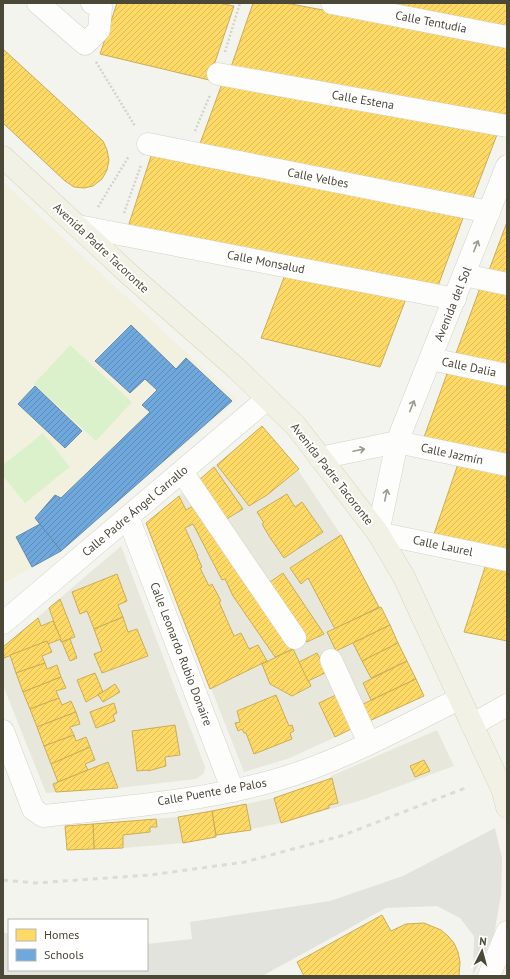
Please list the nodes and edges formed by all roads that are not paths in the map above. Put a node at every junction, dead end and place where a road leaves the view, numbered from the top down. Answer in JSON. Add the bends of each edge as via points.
{"nodes":[{"id":1,"x":38,"y":3,"type":"edge"},
{"id":2,"x":92,"y":3,"type":"edge"},
{"id":3,"x":332,"y":3,"type":"edge"},
{"id":4,"x":507,"y":37,"type":"edge"},
{"id":5,"x":218,"y":74,"type":"road end"},
{"id":6,"x":507,"y":126,"type":"edge"},
{"id":7,"x":138,"y":143,"type":"road end"},
{"id":8,"x":3,"y":157,"type":"edge"},
{"id":9,"x":507,"y":166,"type":"edge"},
{"id":10,"x":502,"y":192,"type":"edge"},
{"id":11,"x":489,"y":212,"type":"junction"},
{"id":12,"x":78,"y":226,"type":"junction"},
{"id":13,"x":464,"y":276,"type":"junction"},
{"id":14,"x":507,"y":284,"type":"edge"},
{"id":15,"x":455,"y":299,"type":"junction"},
{"id":16,"x":431,"y":359,"type":"junction"},
{"id":17,"x":507,"y":375,"type":"edge"},
{"id":18,"x":267,"y":399,"type":"junction"},
{"id":19,"x":397,"y":442,"type":"junction"},
{"id":20,"x":320,"y":458,"type":"junction"},
{"id":21,"x":507,"y":465,"type":"edge"},
{"id":22,"x":182,"y":472,"type":"junction"},
{"id":23,"x":128,"y":517,"type":"junction"},
{"id":24,"x":378,"y":533,"type":"junction"},
{"id":25,"x":507,"y":560,"type":"edge"},
{"id":26,"x":3,"y":623,"type":"edge"},
{"id":27,"x":295,"y":638,"type":"dead end"},
{"id":28,"x":331,"y":660,"type":"dead end"},
{"id":29,"x":459,"y":699,"type":"junction"},
{"id":30,"x":507,"y":705,"type":"edge"},
{"id":31,"x":472,"y":725,"type":"junction"},
{"id":32,"x":3,"y":731,"type":"edge"},
{"id":33,"x":369,"y":743,"type":"junction"},
{"id":34,"x":233,"y":791,"type":"junction"},
{"id":35,"x":506,"y":799,"type":"edge"},
{"id":36,"x":507,"y":932,"type":"edge"},
{"id":37,"x":507,"y":958,"type":"edge"},
{"id":38,"x":489,"y":976,"type":"edge"},
{"id":39,"x":492,"y":976,"type":"edge"}],
"edges":[{"from":1,"to":2,"type":"street","via":[[85,44],[99,30],[101,7]]},
{"from":3,"to":4,"type":"street","name":"Calle Tentudía"},
{"from":5,"to":6,"type":"street","name":"Calle Estena"},
{"from":7,"to":11,"type":"street","name":"Calle Velbes"},
{"from":8,"to":12,"type":"main road","name":"Avenida Padre Tacoronte"},
{"from":9,"to":10,"type":"street","name":"Avenida del Sol"},
{"from":10,"to":11,"type":"street","name":"Avenida del Sol"},
{"from":13,"to":11,"type":"street","name":"Avenida del Sol","one_way":true},
{"from":12,"to":15,"type":"street","name":"Calle Monsalud"},
{"from":12,"to":18,"type":"main road","name":"Avenida Padre Tacoronte"},
{"from":13,"to":14,"type":"street"},
{"from":13,"to":15,"type":"street","name":"Avenida del Sol"},
{"from":15,"to":16,"type":"street","name":"Avenida del Sol"},
{"from":16,"to":17,"type":"street","name":"Calle Dalia"},
{"from":19,"to":16,"type":"street","name":"Avenida del Sol","one_way":true},
{"from":18,"to":20,"type":"main road","name":"Avenida Padre Tacoronte","via":[[296,426]]},
{"from":18,"to":22,"type":"street","name":"Calle Padre Ángel Carrallo"},
{"from":20,"to":19,"type":"street","one_way":true},
{"from":19,"to":21,"type":"street","name":"Calle Jazmín"},
{"from":24,"to":19,"type":"street","name":"Avenida del Sol","one_way":true},
{"from":20,"to":24,"type":"main road","name":"Avenida Padre Tacoronte"},
{"from":22,"to":23,"type":"street","name":"Calle Padre Ángel Carrallo"},
{"from":22,"to":27,"type":"street"},
{"from":23,"to":26,"type":"street","name":"Calle Padre Ángel Carrallo"},
{"from":23,"to":34,"type":"street","name":"Calle Leonardo Rubio Donaire"},
{"from":24,"to":25,"type":"street","name":"Calle Laurel"},
{"from":24,"to":29,"type":"main road","name":"Avenida Padre Tacoronte","via":[[404,577]]},
{"from":28,"to":33,"type":"street"},
{"from":29,"to":31,"type":"main road","name":"Avenida Padre Tacoronte"},
{"from":29,"to":33,"type":"street","name":"Calle Puente de Palos"},
{"from":30,"to":31,"type":"street"},
{"from":31,"to":35,"type":"main road","name":"Avenida Padre Tacoronte","bridge":true},
{"from":32,"to":34,"type":"street","name":"Calle Puente de Palos","via":[[32,808],[43,816],[182,800]]},
{"from":33,"to":34,"type":"street","name":"Calle Puente de Palos","via":[[285,778]]},
{"from":36,"to":38,"type":"street"},
{"from":37,"to":39,"type":"street"}]}
